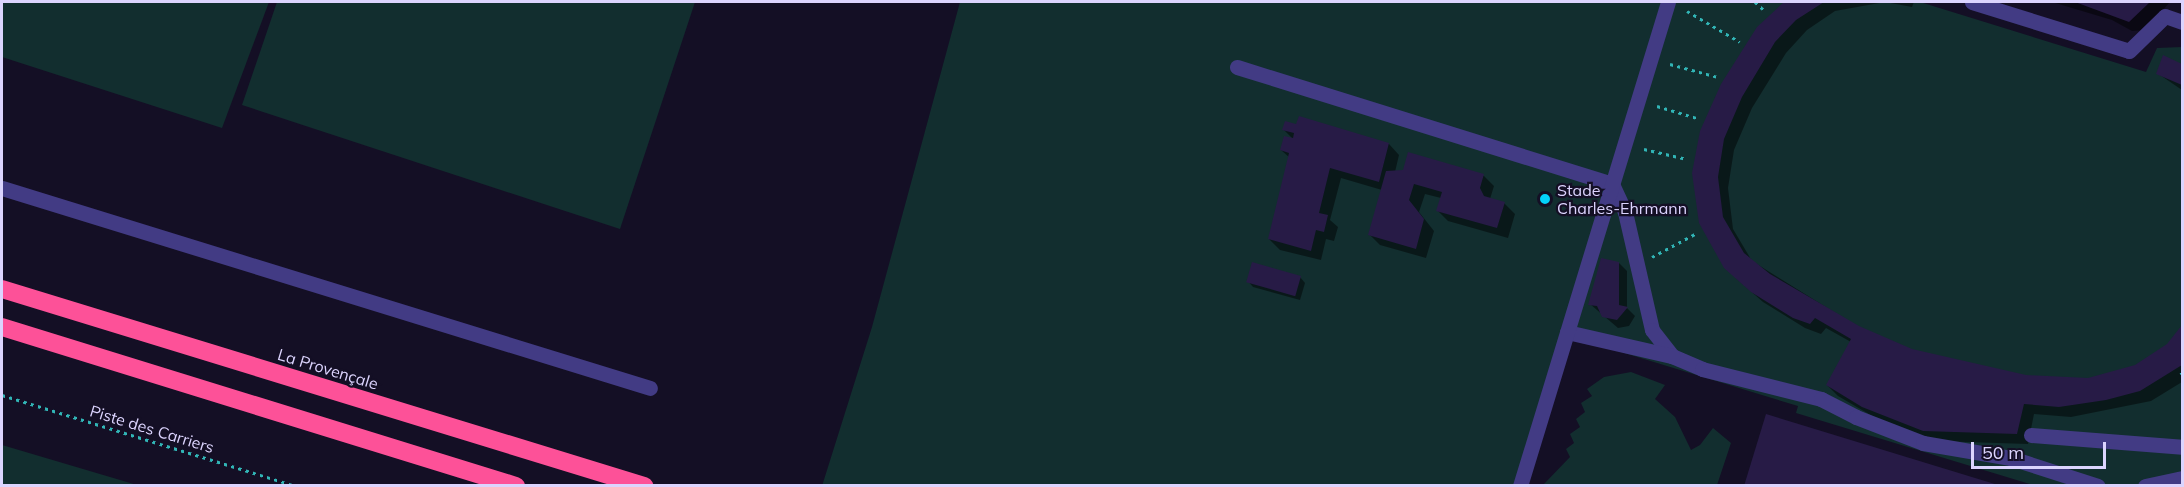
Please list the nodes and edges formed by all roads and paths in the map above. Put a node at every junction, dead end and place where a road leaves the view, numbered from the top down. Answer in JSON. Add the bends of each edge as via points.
{"nodes":[{"id":1,"x":1668,"y":2,"type":"edge"},
{"id":2,"x":1755,"y":2,"type":"edge"},
{"id":3,"x":1972,"y":2,"type":"edge"},
{"id":4,"x":1765,"y":11,"type":"dead end"},
{"id":5,"x":1687,"y":12,"type":"dead end"},
{"id":6,"x":2182,"y":22,"type":"edge"},
{"id":7,"x":1740,"y":42,"type":"dead end"},
{"id":8,"x":1670,"y":64,"type":"dead end"},
{"id":9,"x":1237,"y":67,"type":"dead end"},
{"id":10,"x":1718,"y":77,"type":"dead end"},
{"id":11,"x":1657,"y":106,"type":"dead end"},
{"id":12,"x":1697,"y":118,"type":"dead end"},
{"id":13,"x":1644,"y":149,"type":"dead end"},
{"id":14,"x":1687,"y":159,"type":"dead end"},
{"id":15,"x":1612,"y":184,"type":"junction"},
{"id":16,"x":2,"y":188,"type":"edge"},
{"id":17,"x":1695,"y":234,"type":"dead end"},
{"id":18,"x":1637,"y":265,"type":"junction"},
{"id":19,"x":2,"y":289,"type":"edge"},
{"id":20,"x":2,"y":327,"type":"edge"},
{"id":21,"x":1567,"y":332,"type":"junction"},
{"id":22,"x":1672,"y":356,"type":"junction"},
{"id":23,"x":650,"y":388,"type":"dead end"},
{"id":24,"x":2,"y":395,"type":"edge"},
{"id":25,"x":2031,"y":435,"type":"dead end"},
{"id":26,"x":2182,"y":447,"type":"edge"},
{"id":27,"x":2182,"y":478,"type":"edge"},
{"id":28,"x":296,"y":486,"type":"edge"},
{"id":29,"x":516,"y":486,"type":"edge"},
{"id":30,"x":644,"y":486,"type":"edge"},
{"id":31,"x":1520,"y":486,"type":"edge"},
{"id":32,"x":2098,"y":486,"type":"edge"},
{"id":33,"x":2145,"y":486,"type":"edge"}],
"edges":[{"from":1,"to":15,"type":"lane"},
{"from":2,"to":4,"type":"path"},
{"from":3,"to":6,"type":"lane","via":[[2128,51],[2165,16]]},
{"from":5,"to":7,"type":"path"},
{"from":8,"to":10,"type":"path"},
{"from":9,"to":15,"type":"lane"},
{"from":11,"to":12,"type":"path"},
{"from":13,"to":14,"type":"path"},
{"from":15,"to":18,"type":"lane","via":[[1625,212]]},
{"from":15,"to":21,"type":"lane"},
{"from":16,"to":23,"type":"lane"},
{"from":17,"to":18,"type":"path"},
{"from":18,"to":22,"type":"lane","via":[[1652,330]]},
{"from":19,"to":30,"type":"highway","name":"La Provençale"},
{"from":20,"to":29,"type":"highway"},
{"from":21,"to":22,"type":"lane"},
{"from":21,"to":31,"type":"lane"},
{"from":22,"to":32,"type":"lane","via":[[1702,369],[1821,399],[1923,443],[2012,458]]},
{"from":24,"to":28,"type":"path","name":"Piste des Carriers"},
{"from":25,"to":26,"type":"lane"},
{"from":27,"to":33,"type":"lane"}]}
